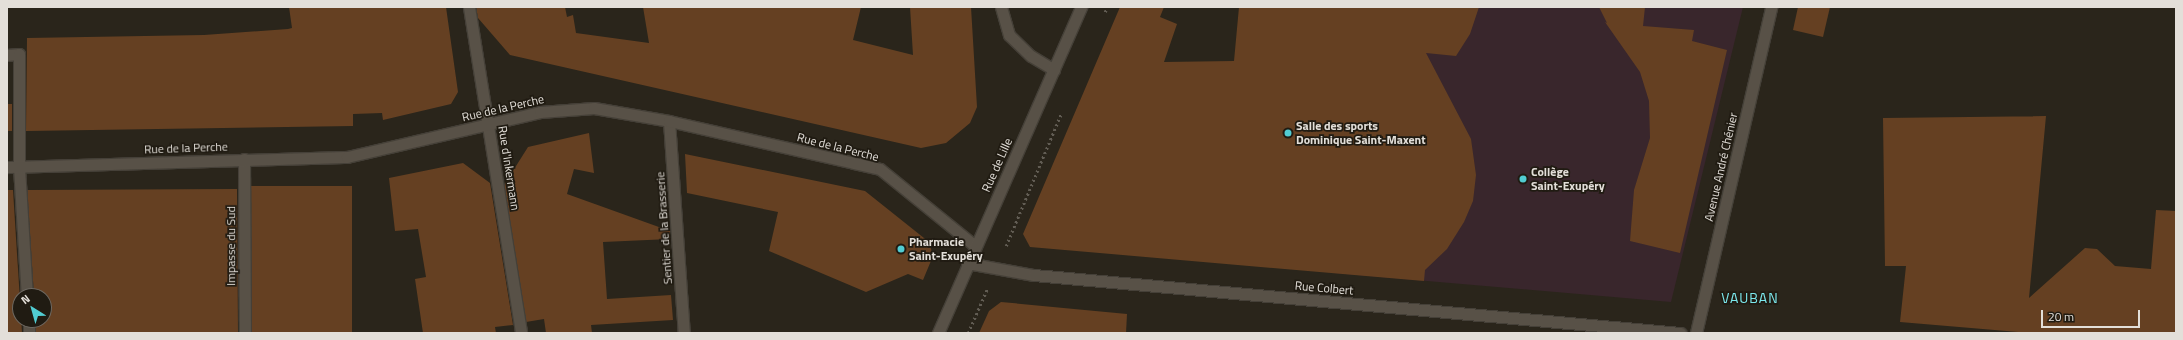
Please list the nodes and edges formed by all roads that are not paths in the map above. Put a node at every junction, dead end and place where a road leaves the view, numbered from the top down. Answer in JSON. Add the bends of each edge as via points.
{"nodes":[{"id":1,"x":469,"y":7,"type":"edge"},
{"id":2,"x":1001,"y":7,"type":"edge"},
{"id":3,"x":1080,"y":7,"type":"edge"},
{"id":4,"x":1772,"y":7,"type":"edge"},
{"id":5,"x":7,"y":55,"type":"edge"},
{"id":6,"x":1054,"y":70,"type":"junction"},
{"id":7,"x":669,"y":121,"type":"junction"},
{"id":8,"x":489,"y":124,"type":"junction"},
{"id":9,"x":244,"y":159,"type":"junction"},
{"id":10,"x":7,"y":167,"type":"edge"},
{"id":11,"x":19,"y":167,"type":"junction"},
{"id":12,"x":975,"y":246,"type":"junction"},
{"id":13,"x":968,"y":263,"type":"junction"},
{"id":14,"x":27,"y":288,"type":"edge"},
{"id":15,"x":245,"y":333,"type":"edge"},
{"id":16,"x":521,"y":333,"type":"edge"},
{"id":17,"x":684,"y":333,"type":"edge"},
{"id":18,"x":938,"y":333,"type":"edge"},
{"id":19,"x":1680,"y":333,"type":"edge"},
{"id":20,"x":1696,"y":333,"type":"edge"}],
"edges":[{"from":1,"to":8,"type":"street","name":"Rue d'Inkermann"},
{"from":2,"to":6,"type":"street","via":[[1009,35],[1031,56]]},
{"from":3,"to":6,"type":"street","name":"Rue de Lille"},
{"from":4,"to":20,"type":"street","name":"Avenue André Chénier"},
{"from":5,"to":11,"type":"street","via":[[19,54]]},
{"from":6,"to":12,"type":"street","name":"Rue de Lille"},
{"from":7,"to":8,"type":"street","name":"Rue de la Perche","via":[[581,107]]},
{"from":7,"to":12,"type":"street","name":"Rue de la Perche","via":[[880,169]]},
{"from":7,"to":17,"type":"street","name":"Sentier de la Brasserie"},
{"from":8,"to":9,"type":"street","name":"Rue de la Perche","via":[[347,157]]},
{"from":8,"to":16,"type":"street","name":"Rue d'Inkermann"},
{"from":9,"to":11,"type":"street","name":"Rue de la Perche"},
{"from":9,"to":15,"type":"street","name":"Impasse du Sud"},
{"from":10,"to":11,"type":"street","name":"Rue de la Perche"},
{"from":11,"to":14,"type":"street"},
{"from":12,"to":13,"type":"street","name":"Rue de Lille"},
{"from":13,"to":18,"type":"street","name":"Rue de Lille"},
{"from":13,"to":19,"type":"street","name":"Rue Colbert","via":[[1042,276]]}]}
